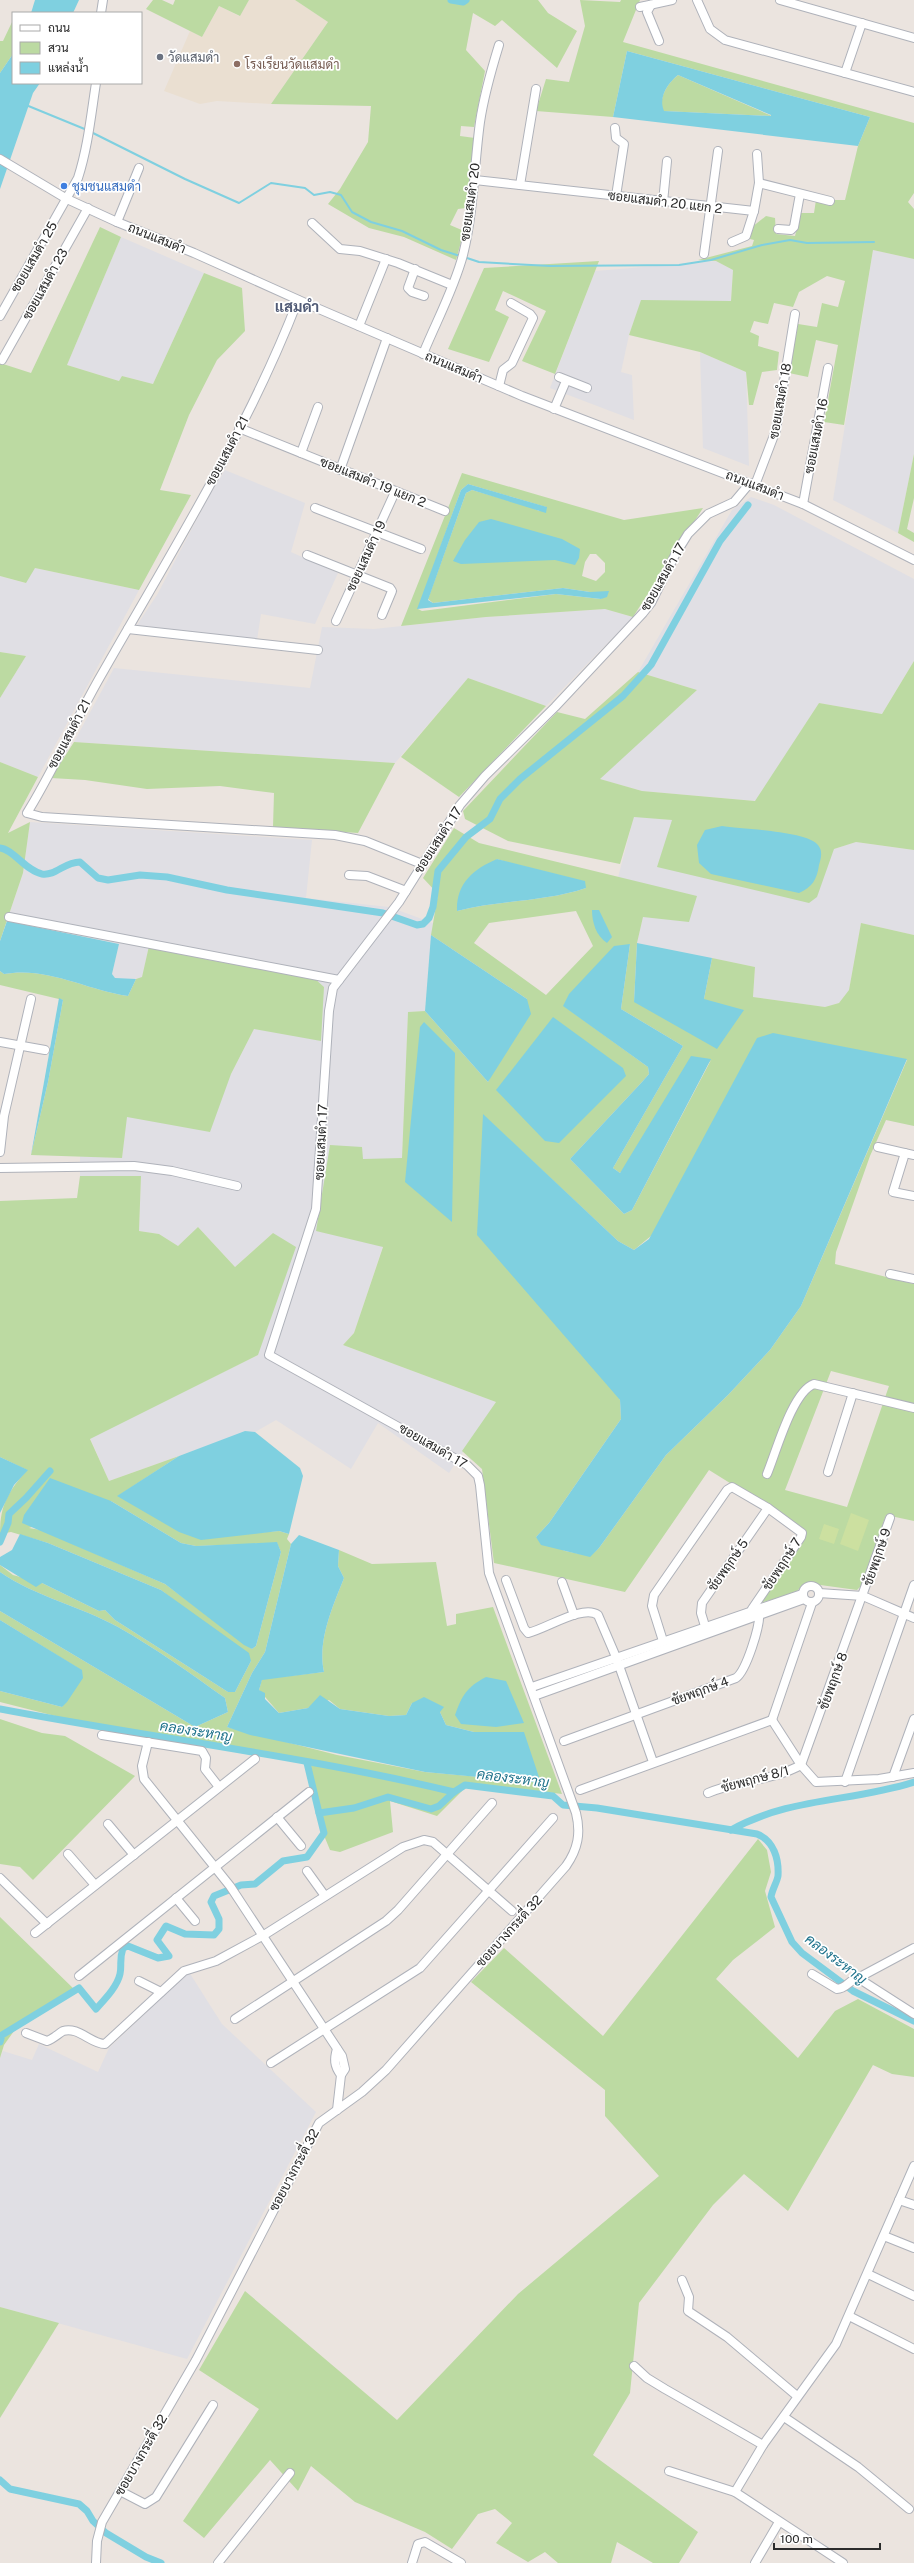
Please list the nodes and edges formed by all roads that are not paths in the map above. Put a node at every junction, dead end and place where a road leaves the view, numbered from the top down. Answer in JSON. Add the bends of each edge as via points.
{"nodes":[{"id":1,"x":103,"y":0,"type":"edge"},
{"id":2,"x":672,"y":0,"type":"edge"},
{"id":3,"x":697,"y":0,"type":"edge"},
{"id":4,"x":780,"y":0,"type":"edge"},
{"id":5,"x":651,"y":5,"type":"junction"},
{"id":6,"x":640,"y":7,"type":"dead end"},
{"id":7,"x":101,"y":12,"type":"edge"},
{"id":8,"x":862,"y":23,"type":"junction"},
{"id":9,"x":914,"y":38,"type":"edge"},
{"id":10,"x":659,"y":41,"type":"dead end"},
{"id":11,"x":499,"y":45,"type":"dead end"},
{"id":12,"x":845,"y":73,"type":"junction"},
{"id":13,"x":96,"y":84,"type":"edge"},
{"id":14,"x":536,"y":89,"type":"dead end"},
{"id":15,"x":914,"y":92,"type":"edge"},
{"id":16,"x":615,"y":128,"type":"dead end"},
{"id":17,"x":718,"y":151,"type":"dead end"},
{"id":18,"x":757,"y":154,"type":"dead end"},
{"id":19,"x":0,"y":159,"type":"edge"},
{"id":20,"x":667,"y":161,"type":"dead end"},
{"id":21,"x":139,"y":168,"type":"dead end"},
{"id":22,"x":475,"y":180,"type":"junction"},
{"id":23,"x":759,"y":182,"type":"junction"},
{"id":24,"x":520,"y":185,"type":"junction"},
{"id":25,"x":800,"y":194,"type":"junction"},
{"id":26,"x":616,"y":196,"type":"junction"},
{"id":27,"x":67,"y":199,"type":"junction"},
{"id":28,"x":830,"y":201,"type":"dead end"},
{"id":29,"x":663,"y":202,"type":"junction"},
{"id":30,"x":88,"y":208,"type":"junction"},
{"id":31,"x":710,"y":208,"type":"junction"},
{"id":32,"x":754,"y":211,"type":"junction"},
{"id":33,"x":117,"y":222,"type":"junction"},
{"id":34,"x":312,"y":223,"type":"dead end"},
{"id":35,"x":778,"y":228,"type":"dead end"},
{"id":36,"x":732,"y":242,"type":"dead end"},
{"id":37,"x":704,"y":254,"type":"dead end"},
{"id":38,"x":386,"y":259,"type":"junction"},
{"id":39,"x":415,"y":269,"type":"junction"},
{"id":40,"x":452,"y":285,"type":"junction"},
{"id":41,"x":424,"y":296,"type":"dead end"},
{"id":42,"x":298,"y":300,"type":"junction"},
{"id":43,"x":511,"y":303,"type":"dead end"},
{"id":44,"x":795,"y":314,"type":"dead end"},
{"id":45,"x":0,"y":316,"type":"edge"},
{"id":46,"x":359,"y":326,"type":"junction"},
{"id":47,"x":387,"y":338,"type":"junction"},
{"id":48,"x":423,"y":354,"type":"junction"},
{"id":49,"x":2,"y":360,"type":"dead end"},
{"id":50,"x":828,"y":368,"type":"dead end"},
{"id":51,"x":499,"y":386,"type":"junction"},
{"id":52,"x":587,"y":388,"type":"dead end"},
{"id":53,"x":318,"y":407,"type":"dead end"},
{"id":54,"x":554,"y":409,"type":"junction"},
{"id":55,"x":239,"y":428,"type":"junction"},
{"id":56,"x":301,"y":453,"type":"junction"},
{"id":57,"x":340,"y":470,"type":"junction"},
{"id":58,"x":752,"y":484,"type":"junction"},
{"id":59,"x":395,"y":492,"type":"junction"},
{"id":60,"x":803,"y":504,"type":"junction"},
{"id":61,"x":315,"y":508,"type":"dead end"},
{"id":62,"x":444,"y":511,"type":"dead end"},
{"id":63,"x":376,"y":533,"type":"junction"},
{"id":64,"x":421,"y":549,"type":"dead end"},
{"id":65,"x":307,"y":554,"type":"dead end"},
{"id":66,"x":914,"y":560,"type":"edge"},
{"id":67,"x":357,"y":575,"type":"junction"},
{"id":68,"x":382,"y":615,"type":"dead end"},
{"id":69,"x":336,"y":621,"type":"dead end"},
{"id":70,"x":128,"y":629,"type":"junction"},
{"id":71,"x":318,"y":650,"type":"dead end"},
{"id":72,"x":422,"y":864,"type":"junction"},
{"id":73,"x":349,"y":875,"type":"dead end"},
{"id":74,"x":406,"y":891,"type":"junction"},
{"id":75,"x":10,"y":917,"type":"dead end"},
{"id":76,"x":339,"y":980,"type":"junction"},
{"id":77,"x":31,"y":999,"type":"dead end"},
{"id":78,"x":0,"y":1042,"type":"edge"},
{"id":79,"x":19,"y":1045,"type":"junction"},
{"id":80,"x":45,"y":1050,"type":"dead end"},
{"id":81,"x":878,"y":1147,"type":"dead end"},
{"id":82,"x":0,"y":1152,"type":"edge"},
{"id":83,"x":905,"y":1153,"type":"junction"},
{"id":84,"x":914,"y":1155,"type":"edge"},
{"id":85,"x":0,"y":1161,"type":"edge"},
{"id":86,"x":0,"y":1168,"type":"edge"},
{"id":87,"x":237,"y":1186,"type":"dead end"},
{"id":88,"x":914,"y":1196,"type":"edge"},
{"id":89,"x":890,"y":1274,"type":"dead end"},
{"id":90,"x":914,"y":1279,"type":"edge"},
{"id":91,"x":853,"y":1393,"type":"junction"},
{"id":92,"x":914,"y":1408,"type":"edge"},
{"id":93,"x":828,"y":1472,"type":"dead end"},
{"id":94,"x":767,"y":1474,"type":"dead end"},
{"id":95,"x":768,"y":1508,"type":"junction"},
{"id":96,"x":890,"y":1518,"type":"dead end"},
{"id":97,"x":506,"y":1580,"type":"dead end"},
{"id":98,"x":562,"y":1582,"type":"dead end"},
{"id":99,"x":914,"y":1585,"type":"edge"},
{"id":100,"x":819,"y":1592,"type":"junction"},
{"id":101,"x":803,"y":1596,"type":"junction"},
{"id":102,"x":863,"y":1596,"type":"junction"},
{"id":103,"x":812,"y":1603,"type":"junction"},
{"id":104,"x":757,"y":1610,"type":"junction"},
{"id":105,"x":904,"y":1614,"type":"junction"},
{"id":106,"x":574,"y":1615,"type":"junction"},
{"id":107,"x":914,"y":1618,"type":"edge"},
{"id":108,"x":705,"y":1626,"type":"junction"},
{"id":109,"x":686,"y":1637,"type":"junction"},
{"id":110,"x":663,"y":1641,"type":"junction"},
{"id":111,"x":642,"y":1653,"type":"junction"},
{"id":112,"x":616,"y":1657,"type":"junction"},
{"id":113,"x":619,"y":1666,"type":"junction"},
{"id":114,"x":585,"y":1668,"type":"junction"},
{"id":115,"x":588,"y":1677,"type":"junction"},
{"id":116,"x":532,"y":1687,"type":"junction"},
{"id":117,"x":534,"y":1696,"type":"junction"},
{"id":118,"x":637,"y":1715,"type":"junction"},
{"id":119,"x":914,"y":1718,"type":"edge"},
{"id":120,"x":772,"y":1720,"type":"junction"},
{"id":121,"x":102,"y":1735,"type":"dead end"},
{"id":122,"x":564,"y":1741,"type":"dead end"},
{"id":123,"x":148,"y":1742,"type":"junction"},
{"id":124,"x":254,"y":1759,"type":"dead end"},
{"id":125,"x":653,"y":1762,"type":"junction"},
{"id":126,"x":801,"y":1765,"type":"junction"},
{"id":127,"x":914,"y":1773,"type":"edge"},
{"id":128,"x":893,"y":1777,"type":"junction"},
{"id":129,"x":845,"y":1782,"type":"junction"},
{"id":130,"x":219,"y":1787,"type":"junction"},
{"id":131,"x":580,"y":1790,"type":"dead end"},
{"id":132,"x":309,"y":1792,"type":"dead end"},
{"id":133,"x":708,"y":1793,"type":"dead end"},
{"id":134,"x":492,"y":1803,"type":"dead end"},
{"id":135,"x":576,"y":1813,"type":"joint"},
{"id":136,"x":277,"y":1817,"type":"junction"},
{"id":137,"x":553,"y":1818,"type":"dead end"},
{"id":138,"x":179,"y":1819,"type":"junction"},
{"id":139,"x":108,"y":1824,"type":"dead end"},
{"id":140,"x":301,"y":1846,"type":"dead end"},
{"id":141,"x":68,"y":1854,"type":"dead end"},
{"id":142,"x":447,"y":1854,"type":"junction"},
{"id":143,"x":134,"y":1855,"type":"junction"},
{"id":144,"x":216,"y":1866,"type":"junction"},
{"id":145,"x":307,"y":1871,"type":"dead end"},
{"id":146,"x":0,"y":1878,"type":"edge"},
{"id":147,"x":95,"y":1885,"type":"junction"},
{"id":148,"x":489,"y":1890,"type":"junction"},
{"id":149,"x":325,"y":1896,"type":"junction"},
{"id":150,"x":176,"y":1898,"type":"junction"},
{"id":151,"x":512,"y":1911,"type":"dead end"},
{"id":152,"x":195,"y":1921,"type":"dead end"},
{"id":153,"x":47,"y":1924,"type":"junction"},
{"id":154,"x":35,"y":1933,"type":"dead end"},
{"id":155,"x":264,"y":1935,"type":"junction"},
{"id":156,"x":914,"y":1948,"type":"edge"},
{"id":157,"x":812,"y":1974,"type":"dead end"},
{"id":158,"x":79,"y":1976,"type":"dead end"},
{"id":159,"x":855,"y":1979,"type":"junction"},
{"id":160,"x":294,"y":1980,"type":"junction"},
{"id":161,"x":139,"y":1981,"type":"dead end"},
{"id":162,"x":161,"y":1992,"type":"junction"},
{"id":163,"x":914,"y":2014,"type":"edge"},
{"id":164,"x":235,"y":2019,"type":"dead end"},
{"id":165,"x":325,"y":2030,"type":"junction"},
{"id":166,"x":26,"y":2033,"type":"dead end"},
{"id":167,"x":271,"y":2063,"type":"dead end"},
{"id":168,"x":337,"y":2110,"type":"junction"},
{"id":169,"x":914,"y":2166,"type":"edge"},
{"id":170,"x":899,"y":2200,"type":"junction"},
{"id":171,"x":914,"y":2205,"type":"edge"},
{"id":172,"x":884,"y":2236,"type":"junction"},
{"id":173,"x":914,"y":2248,"type":"edge"},
{"id":174,"x":868,"y":2274,"type":"junction"},
{"id":175,"x":682,"y":2280,"type":"dead end"},
{"id":176,"x":914,"y":2296,"type":"edge"},
{"id":177,"x":849,"y":2316,"type":"junction"},
{"id":178,"x":914,"y":2349,"type":"edge"},
{"id":179,"x":634,"y":2366,"type":"dead end"},
{"id":180,"x":797,"y":2396,"type":"junction"},
{"id":181,"x":213,"y":2405,"type":"dead end"},
{"id":182,"x":784,"y":2417,"type":"junction"},
{"id":183,"x":763,"y":2446,"type":"junction"},
{"id":184,"x":669,"y":2471,"type":"dead end"},
{"id":185,"x":290,"y":2473,"type":"dead end"},
{"id":186,"x":120,"y":2491,"type":"junction"},
{"id":187,"x":735,"y":2492,"type":"junction"},
{"id":188,"x":909,"y":2509,"type":"dead end"},
{"id":189,"x":779,"y":2522,"type":"junction"},
{"id":190,"x":96,"y":2563,"type":"edge"},
{"id":191,"x":218,"y":2563,"type":"edge"},
{"id":192,"x":412,"y":2563,"type":"edge"},
{"id":193,"x":461,"y":2563,"type":"edge"},
{"id":194,"x":755,"y":2563,"type":"edge"},
{"id":195,"x":843,"y":2563,"type":"edge"}],
"edges":[{"from":1,"to":7,"type":"street"},
{"from":2,"to":5,"type":"street"},
{"from":3,"to":12,"type":"street","via":[[710,29],[725,40]]},
{"from":4,"to":8,"type":"street"},
{"from":5,"to":6,"type":"street"},
{"from":5,"to":10,"type":"street","via":[[647,12]]},
{"from":8,"to":9,"type":"street"},
{"from":8,"to":12,"type":"street"},
{"from":11,"to":22,"type":"street","name":"ซอยแสมดำ 20","via":[[483,105]]},
{"from":12,"to":15,"type":"street"},
{"from":13,"to":27,"type":"street","name":"ซอยแสมดำ 25","via":[[84,159]]},
{"from":14,"to":24,"type":"street"},
{"from":16,"to":26,"type":"street","via":[[616,138],[624,144]]},
{"from":17,"to":31,"type":"street"},
{"from":18,"to":23,"type":"street"},
{"from":19,"to":27,"type":"street","name":"ถนนแสมดำ"},
{"from":20,"to":29,"type":"street"},
{"from":21,"to":33,"type":"street"},
{"from":22,"to":24,"type":"street","name":"ซอยแสมดำ 20 แยก 2"},
{"from":22,"to":40,"type":"street","name":"ซอยแสมดำ 20","via":[[462,258]]},
{"from":23,"to":25,"type":"street"},
{"from":23,"to":32,"type":"street"},
{"from":24,"to":26,"type":"street","name":"ซอยแสมดำ 20 แยก 2"},
{"from":25,"to":28,"type":"street"},
{"from":25,"to":35,"type":"street","via":[[794,227],[791,230]]},
{"from":26,"to":29,"type":"street","name":"ซอยแสมดำ 20 แยก 2"},
{"from":27,"to":30,"type":"street","name":"ถนนแสมดำ"},
{"from":27,"to":45,"type":"street","name":"ซอยแสมดำ 25"},
{"from":29,"to":31,"type":"street","name":"ซอยแสมดำ 20 แยก 2"},
{"from":30,"to":33,"type":"street","name":"ถนนแสมดำ"},
{"from":30,"to":49,"type":"street","name":"ซอยแสมดำ 23"},
{"from":31,"to":32,"type":"street","name":"ซอยแสมดำ 20 แยก 2"},
{"from":31,"to":37,"type":"street"},
{"from":32,"to":36,"type":"street","via":[[746,236]]},
{"from":33,"to":42,"type":"street","name":"ถนนแสมดำ","via":[[194,253]]},
{"from":34,"to":38,"type":"street","via":[[340,249],[360,251]]},
{"from":38,"to":39,"type":"street"},
{"from":38,"to":46,"type":"street"},
{"from":39,"to":40,"type":"street"},
{"from":39,"to":41,"type":"street","via":[[408,288]]},
{"from":40,"to":48,"type":"street","name":"ซอยแสมดำ 20"},
{"from":42,"to":46,"type":"street","name":"ถนนแสมดำ"},
{"from":42,"to":55,"type":"street","name":"ซอยแสมดำ 21","via":[[281,346]]},
{"from":43,"to":51,"type":"street","via":[[533,318],[512,363],[503,370]]},
{"from":44,"to":58,"type":"street","name":"ซอยแสมดำ 18","via":[[776,430]]},
{"from":46,"to":47,"type":"street","name":"ถนนแสมดำ"},
{"from":47,"to":48,"type":"street","name":"ถนนแสมดำ"},
{"from":47,"to":57,"type":"street"},
{"from":48,"to":51,"type":"street","name":"ถนนแสมดำ"},
{"from":50,"to":60,"type":"street","name":"ซอยแสมดำ 16"},
{"from":51,"to":54,"type":"street","name":"ถนนแสมดำ"},
{"from":52,"to":54,"type":"street","via":[[563,379]]},
{"from":53,"to":56,"type":"street"},
{"from":54,"to":58,"type":"street","name":"ถนนแสมดำ"},
{"from":55,"to":56,"type":"street","name":"ซอยแสมดำ 19 แยก 2"},
{"from":55,"to":70,"type":"street","name":"ซอยแสมดำ 21"},
{"from":56,"to":57,"type":"street","name":"ซอยแสมดำ 19 แยก 2"},
{"from":57,"to":59,"type":"street","name":"ซอยแสมดำ 19 แยก 2"},
{"from":58,"to":60,"type":"street","name":"ถนนแสมดำ"},
{"from":58,"to":72,"type":"street","name":"ซอยแสมดำ 17","via":[[734,502],[708,514],[693,528],[643,613],[555,707],[485,776],[460,805]]},
{"from":59,"to":62,"type":"street","name":"ซอยแสมดำ 19 แยก 2"},
{"from":59,"to":63,"type":"street","name":"ซอยแสมดำ 19"},
{"from":60,"to":66,"type":"street","name":"ถนนแสมดำ"},
{"from":61,"to":63,"type":"street"},
{"from":63,"to":64,"type":"street"},
{"from":63,"to":67,"type":"street","name":"ซอยแสมดำ 19"},
{"from":65,"to":67,"type":"street"},
{"from":67,"to":68,"type":"street","via":[[392,591]]},
{"from":67,"to":69,"type":"street","name":"ซอยแสมดำ 19"},
{"from":70,"to":71,"type":"street"},
{"from":70,"to":72,"type":"street","name":"ซอยแสมดำ 21","via":[[27,813],[42,818],[335,835],[365,840]]},
{"from":72,"to":74,"type":"street","name":"ซอยแสมดำ 17"},
{"from":73,"to":74,"type":"street","via":[[367,876]]},
{"from":74,"to":76,"type":"street","name":"ซอยแสมดำ 17","via":[[384,924]]},
{"from":75,"to":76,"type":"street"},
{"from":76,"to":116,"type":"street","name":"ซอยแสมดำ 17","via":[[332,992],[329,1010],[316,1209],[269,1354],[474,1470],[480,1485],[487,1565]]},
{"from":77,"to":79,"type":"street"},
{"from":78,"to":79,"type":"street"},
{"from":79,"to":80,"type":"street"},
{"from":79,"to":82,"type":"street","via":[[4,1116]]},
{"from":81,"to":83,"type":"street"},
{"from":83,"to":84,"type":"street"},
{"from":83,"to":88,"type":"street","via":[[893,1192]]},
{"from":85,"to":86,"type":"street"},
{"from":86,"to":87,"type":"street","via":[[134,1166],[172,1171]]},
{"from":89,"to":90,"type":"street"},
{"from":91,"to":92,"type":"street"},
{"from":91,"to":93,"type":"street"},
{"from":91,"to":94,"type":"street","via":[[814,1384],[809,1386],[796,1402]]},
{"from":95,"to":104,"type":"street","name":"ชัยพฤกษ์ 7","via":[[800,1530],[802,1535]]},
{"from":95,"to":108,"type":"street","name":"ชัยพฤกษ์ 5","via":[[702,1603],[701,1613]]},
{"from":95,"to":110,"type":"street","via":[[735,1487],[727,1490],[654,1595],[652,1606]]},
{"from":96,"to":102,"type":"street","name":"ชัยพฤกษ์ 9"},
{"from":97,"to":106,"type":"street","via":[[528,1633]]},
{"from":98,"to":106,"type":"street"},
{"from":99,"to":105,"type":"street"},
{"from":100,"to":101,"type":"street","via":[[810,1586],[805,1588]]},
{"from":100,"to":102,"type":"street"},
{"from":100,"to":103,"type":"street","via":[[818,1598]]},
{"from":101,"to":103,"type":"street"},
{"from":101,"to":104,"type":"street"},
{"from":102,"to":105,"type":"street"},
{"from":102,"to":126,"type":"street","name":"ชัยพฤกษ์ 8"},
{"from":103,"to":120,"type":"street"},
{"from":104,"to":108,"type":"street"},
{"from":104,"to":109,"type":"street"},
{"from":104,"to":118,"type":"street","name":"ชัยพฤกษ์ 4","via":[[757,1630],[740,1675]]},
{"from":105,"to":107,"type":"street"},
{"from":105,"to":129,"type":"street"},
{"from":106,"to":112,"type":"street","via":[[590,1611],[598,1615]]},
{"from":108,"to":109,"type":"street"},
{"from":109,"to":110,"type":"street"},
{"from":109,"to":111,"type":"street"},
{"from":110,"to":111,"type":"street"},
{"from":111,"to":112,"type":"street"},
{"from":111,"to":113,"type":"street"},
{"from":112,"to":113,"type":"street"},
{"from":112,"to":114,"type":"street"},
{"from":113,"to":115,"type":"street"},
{"from":113,"to":118,"type":"street"},
{"from":114,"to":115,"type":"street"},
{"from":114,"to":116,"type":"street"},
{"from":115,"to":117,"type":"street"},
{"from":116,"to":117,"type":"street","name":"ซอยแสมดำ 17"},
{"from":117,"to":135,"type":"street","name":"ซอยแสมดำ 17"},
{"from":118,"to":122,"type":"street"},
{"from":118,"to":125,"type":"street"},
{"from":119,"to":128,"type":"street"},
{"from":120,"to":125,"type":"street"},
{"from":120,"to":126,"type":"street"},
{"from":121,"to":123,"type":"street"},
{"from":123,"to":130,"type":"street","via":[[202,1751],[206,1758],[205,1769]]},
{"from":123,"to":138,"type":"street","via":[[142,1766],[144,1779]]},
{"from":124,"to":130,"type":"street"},
{"from":125,"to":131,"type":"street"},
{"from":126,"to":129,"type":"street","via":[[816,1782]]},
{"from":126,"to":133,"type":"street","name":"ชัยพฤกษ์ 8/1","via":[[782,1774],[729,1785]]},
{"from":127,"to":128,"type":"street"},
{"from":128,"to":129,"type":"street"},
{"from":130,"to":138,"type":"street"},
{"from":132,"to":136,"type":"street"},
{"from":134,"to":142,"type":"street"},
{"from":135,"to":168,"type":"street","name":"ซอยบางกระดี่ 32","via":[[578,1838],[566,1866],[386,2070]]},
{"from":136,"to":140,"type":"street"},
{"from":136,"to":144,"type":"street"},
{"from":137,"to":148,"type":"street"},
{"from":138,"to":143,"type":"street"},
{"from":138,"to":144,"type":"street"},
{"from":139,"to":143,"type":"street"},
{"from":141,"to":147,"type":"street"},
{"from":142,"to":148,"type":"street"},
{"from":142,"to":149,"type":"street","via":[[429,1840],[414,1842]]},
{"from":142,"to":160,"type":"street","via":[[386,1921]]},
{"from":143,"to":147,"type":"street"},
{"from":144,"to":150,"type":"street"},
{"from":144,"to":155,"type":"street"},
{"from":145,"to":149,"type":"street"},
{"from":146,"to":153,"type":"street"},
{"from":147,"to":153,"type":"street"},
{"from":148,"to":151,"type":"street"},
{"from":148,"to":165,"type":"street","via":[[420,1968]]},
{"from":149,"to":155,"type":"street"},
{"from":150,"to":152,"type":"street"},
{"from":150,"to":158,"type":"street"},
{"from":153,"to":154,"type":"street"},
{"from":155,"to":160,"type":"street"},
{"from":155,"to":162,"type":"street","via":[[216,1961],[184,1971]]},
{"from":156,"to":159,"type":"street"},
{"from":157,"to":159,"type":"street","via":[[837,1989]]},
{"from":159,"to":163,"type":"street"},
{"from":160,"to":164,"type":"street"},
{"from":160,"to":165,"type":"street"},
{"from":161,"to":162,"type":"street"},
{"from":162,"to":166,"type":"street","via":[[105,2044],[98,2044],[70,2031],[47,2041]]},
{"from":165,"to":167,"type":"street"},
{"from":165,"to":168,"type":"street","via":[[342,2056],[344,2069]]},
{"from":168,"to":186,"type":"street","name":"ซอยบางกระดี่ 32","via":[[324,2117],[313,2133],[196,2360]]},
{"from":169,"to":170,"type":"street"},
{"from":170,"to":171,"type":"street"},
{"from":170,"to":172,"type":"street"},
{"from":172,"to":173,"type":"street"},
{"from":172,"to":174,"type":"street"},
{"from":174,"to":176,"type":"street"},
{"from":174,"to":177,"type":"street"},
{"from":175,"to":180,"type":"street","via":[[689,2297],[688,2311],[727,2337]]},
{"from":177,"to":178,"type":"street"},
{"from":177,"to":180,"type":"street","via":[[836,2344]]},
{"from":179,"to":183,"type":"street","via":[[665,2390]]},
{"from":180,"to":182,"type":"street"},
{"from":181,"to":186,"type":"street","via":[[156,2497],[145,2504]]},
{"from":182,"to":183,"type":"street"},
{"from":182,"to":188,"type":"street","via":[[858,2467]]},
{"from":183,"to":187,"type":"street"},
{"from":184,"to":187,"type":"street"},
{"from":185,"to":191,"type":"street"},
{"from":186,"to":190,"type":"street","name":"ซอยบางกระดี่ 32","via":[[99,2530]]},
{"from":187,"to":189,"type":"street"},
{"from":189,"to":194,"type":"street"},
{"from":189,"to":195,"type":"street"},
{"from":192,"to":193,"type":"street","via":[[418,2544],[425,2542]]}]}
